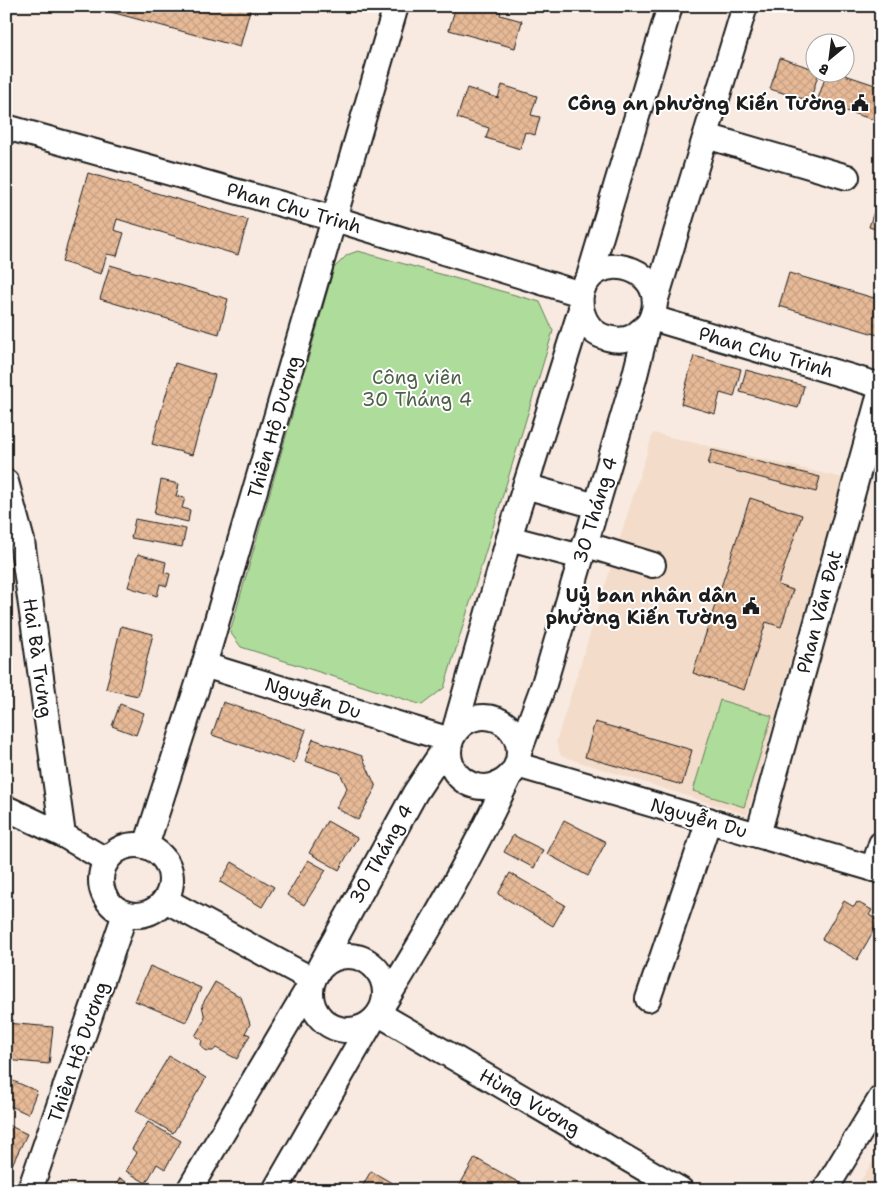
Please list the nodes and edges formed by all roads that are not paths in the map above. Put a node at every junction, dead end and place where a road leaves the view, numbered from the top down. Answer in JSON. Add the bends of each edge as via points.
{"nodes":[{"id":1,"x":396,"y":6,"type":"edge"},
{"id":2,"x":670,"y":6,"type":"edge"},
{"id":3,"x":746,"y":6,"type":"edge"},
{"id":4,"x":6,"y":127,"type":"edge"},
{"id":5,"x":706,"y":136,"type":"junction"},
{"id":6,"x":846,"y":177,"type":"dead end"},
{"id":7,"x":335,"y":219,"type":"junction"},
{"id":8,"x":583,"y":294,"type":"junction"},
{"id":9,"x":651,"y":316,"type":"junction"},
{"id":10,"x":881,"y":386,"type":"edge"},
{"id":11,"x":881,"y":390,"type":"edge"},
{"id":12,"x":6,"y":482,"type":"edge"},
{"id":13,"x":525,"y":486,"type":"junction"},
{"id":14,"x":596,"y":506,"type":"junction"},
{"id":15,"x":509,"y":538,"type":"junction"},
{"id":16,"x":582,"y":551,"type":"junction"},
{"id":17,"x":653,"y":565,"type":"dead end"},
{"id":18,"x":204,"y":665,"type":"junction"},
{"id":19,"x":452,"y":736,"type":"junction"},
{"id":20,"x":515,"y":764,"type":"junction"},
{"id":21,"x":6,"y":808,"type":"edge"},
{"id":22,"x":709,"y":820,"type":"junction"},
{"id":23,"x":758,"y":834,"type":"junction"},
{"id":24,"x":63,"y":835,"type":"junction"},
{"id":25,"x":881,"y":844,"type":"edge"},
{"id":26,"x":146,"y":846,"type":"junction"},
{"id":27,"x":106,"y":860,"type":"junction"},
{"id":28,"x":877,"y":870,"type":"edge"},
{"id":29,"x":165,"y":900,"type":"junction"},
{"id":30,"x":125,"y":914,"type":"junction"},
{"id":31,"x":315,"y":976,"type":"junction"},
{"id":32,"x":648,"y":999,"type":"dead end"},
{"id":33,"x":378,"y":1013,"type":"junction"},
{"id":34,"x":881,"y":1098,"type":"edge"},
{"id":35,"x":670,"y":1187,"type":"edge"},
{"id":36,"x":30,"y":1190,"type":"edge"},
{"id":37,"x":189,"y":1190,"type":"edge"},
{"id":38,"x":275,"y":1190,"type":"edge"},
{"id":39,"x":825,"y":1190,"type":"edge"}],
"edges":[{"from":1,"to":7,"type":"street","name":"Thiên Hộ Dương"},
{"from":2,"to":8,"type":"street","name":"30 Tháng 4"},
{"from":3,"to":5,"type":"street","name":"30 Tháng 4"},
{"from":4,"to":7,"type":"street","name":"Phan Chu Trinh"},
{"from":5,"to":6,"type":"street"},
{"from":5,"to":9,"type":"street","name":"30 Tháng 4"},
{"from":7,"to":8,"type":"street","name":"Phan Chu Trinh"},
{"from":7,"to":18,"type":"street","name":"Thiên Hộ Dương"},
{"from":8,"to":9,"type":"street","via":[[587,325],[600,336],[616,340],[633,337]]},
{"from":8,"to":9,"type":"street","via":[[602,269],[620,266],[638,271],[650,284]]},
{"from":8,"to":13,"type":"street","name":"30 Tháng 4"},
{"from":9,"to":10,"type":"street","name":"Phan Chu Trinh"},
{"from":9,"to":14,"type":"street","name":"30 Tháng 4"},
{"from":11,"to":23,"type":"street","name":"Phan Văn Đạt"},
{"from":12,"to":24,"type":"street","name":"Hai Bà Trưng","via":[[22,541]]},
{"from":13,"to":14,"type":"street"},
{"from":13,"to":15,"type":"street","name":"30 Tháng 4"},
{"from":14,"to":16,"type":"street","name":"30 Tháng 4"},
{"from":15,"to":16,"type":"street"},
{"from":15,"to":19,"type":"street","name":"30 Tháng 4"},
{"from":16,"to":17,"type":"street"},
{"from":16,"to":20,"type":"street","name":"30 Tháng 4","via":[[544,684]]},
{"from":18,"to":19,"type":"street","name":"Nguyễn Du"},
{"from":18,"to":26,"type":"street","name":"Thiên Hộ Dương"},
{"from":19,"to":20,"type":"street","name":"30 Tháng 4","via":[[465,722],[478,716],[493,717],[506,724],[515,736]]},
{"from":19,"to":20,"type":"street","name":"30 Tháng 4","via":[[449,762],[463,781],[474,786],[498,785]]},
{"from":19,"to":31,"type":"street","name":"30 Tháng 4","via":[[415,793]]},
{"from":20,"to":22,"type":"street","name":"Nguyễn Du"},
{"from":20,"to":33,"type":"street","name":"30 Tháng 4","via":[[485,828],[411,961]]},
{"from":21,"to":24,"type":"street"},
{"from":22,"to":23,"type":"street","name":"Nguyễn Du"},
{"from":22,"to":32,"type":"street"},
{"from":23,"to":28,"type":"street","name":"Nguyễn Du"},
{"from":24,"to":27,"type":"street"},
{"from":25,"to":28,"type":"street"},
{"from":26,"to":27,"type":"street","via":[[124,846]]},
{"from":26,"to":29,"type":"street","via":[[164,858],[170,868],[171,885]]},
{"from":27,"to":30,"type":"street","via":[[100,880],[102,891],[107,901]]},
{"from":29,"to":30,"type":"street","via":[[148,913]]},
{"from":29,"to":31,"type":"street"},
{"from":30,"to":36,"type":"street","name":"Thiên Hộ Dương"},
{"from":31,"to":33,"type":"street","via":[[312,1001],[322,1019],[331,1026],[340,1030],[362,1028]]},
{"from":31,"to":33,"type":"street","via":[[328,962],[342,956],[357,957],[370,964],[380,974],[385,988]]},
{"from":31,"to":37,"type":"street","name":"30 Tháng 4"},
{"from":33,"to":35,"type":"street","name":"Hùng Vương"},
{"from":33,"to":38,"type":"street","name":"30 Tháng 4"},
{"from":34,"to":39,"type":"street"}]}
